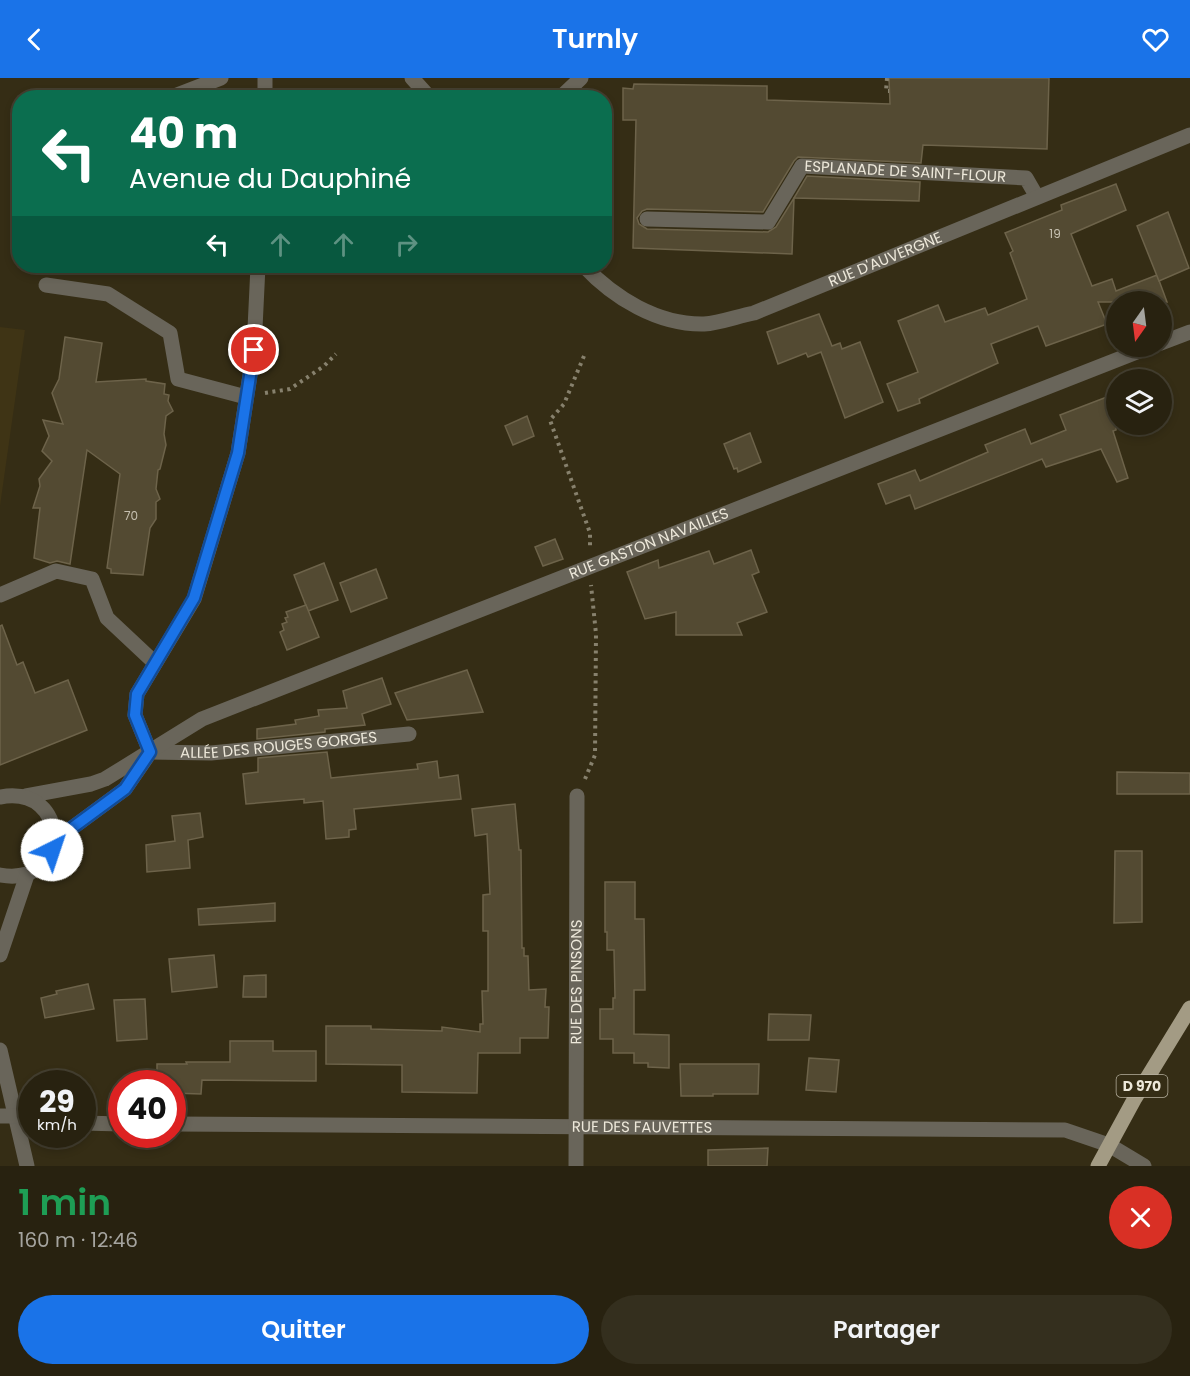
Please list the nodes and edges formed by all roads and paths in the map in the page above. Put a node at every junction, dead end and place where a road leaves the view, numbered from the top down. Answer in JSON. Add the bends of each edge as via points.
{"nodes":[{"id":1,"x":221,"y":78,"type":"edge"},
{"id":2,"x":412,"y":78,"type":"edge"},
{"id":3,"x":581,"y":78,"type":"edge"},
{"id":4,"x":887,"y":78,"type":"edge"},
{"id":5,"x":190,"y":90,"type":"edge"},
{"id":6,"x":423,"y":90,"type":"edge"},
{"id":7,"x":568,"y":90,"type":"edge"},
{"id":8,"x":890,"y":91,"type":"dead end"},
{"id":9,"x":1190,"y":135,"type":"edge"},
{"id":10,"x":1037,"y":197,"type":"junction"},
{"id":11,"x":647,"y":219,"type":"dead end"},
{"id":12,"x":258,"y":273,"type":"edge"},
{"id":13,"x":591,"y":273,"type":"edge"},
{"id":14,"x":46,"y":285,"type":"dead end"},
{"id":15,"x":1190,"y":332,"type":"edge"},
{"id":16,"x":1172,"y":339,"type":"edge"},
{"id":17,"x":336,"y":354,"type":"dead end"},
{"id":18,"x":584,"y":357,"type":"dead end"},
{"id":19,"x":1124,"y":357,"type":"edge"},
{"id":20,"x":246,"y":397,"type":"junction"},
{"id":21,"x":590,"y":568,"type":"junction"},
{"id":22,"x":0,"y":595,"type":"edge"},
{"id":23,"x":155,"y":663,"type":"junction"},
{"id":24,"x":409,"y":734,"type":"dead end"},
{"id":25,"x":150,"y":752,"type":"junction"},
{"id":26,"x":0,"y":796,"type":"edge"},
{"id":27,"x":26,"y":796,"type":"junction"},
{"id":28,"x":577,"y":796,"type":"joint"},
{"id":29,"x":53,"y":842,"type":"junction"},
{"id":30,"x":0,"y":875,"type":"edge"},
{"id":31,"x":27,"y":875,"type":"junction"},
{"id":32,"x":0,"y":955,"type":"edge"},
{"id":33,"x":1190,"y":1008,"type":"edge"},
{"id":34,"x":0,"y":1050,"type":"edge"},
{"id":35,"x":8,"y":1116,"type":"edge"},
{"id":36,"x":186,"y":1124,"type":"edge"},
{"id":37,"x":577,"y":1128,"type":"junction"},
{"id":38,"x":1109,"y":1145,"type":"junction"},
{"id":39,"x":27,"y":1166,"type":"edge"},
{"id":40,"x":576,"y":1166,"type":"edge"},
{"id":41,"x":1098,"y":1166,"type":"edge"},
{"id":42,"x":1144,"y":1166,"type":"edge"}],
"edges":[{"from":1,"to":5,"type":"street"},
{"from":2,"to":6,"type":"street"},
{"from":3,"to":7,"type":"street"},
{"from":4,"to":8,"type":"path","via":[[886,91]]},
{"from":9,"to":10,"type":"street","name":"RUE D'AUVERGNE"},
{"from":10,"to":11,"type":"street","name":"ESPLANADE DE SAINT-FLOUR","via":[[1026,178],[802,166],[768,222]]},
{"from":10,"to":13,"type":"street","name":"RUE D'AUVERGNE","via":[[754,313],[704,324],[667,319],[630,303]]},
{"from":12,"to":20,"type":"street","via":[[254,350]]},
{"from":14,"to":20,"type":"street","via":[[108,294],[170,333],[177,379]]},
{"from":15,"to":16,"type":"street"},
{"from":17,"to":20,"type":"path","via":[[290,389]]},
{"from":18,"to":21,"type":"path","via":[[564,404],[550,420],[590,533]]},
{"from":19,"to":21,"type":"street","name":"RUE GASTON NAVAILLES"},
{"from":20,"to":23,"type":"street","via":[[238,453],[194,598]]},
{"from":21,"to":25,"type":"street","name":"RUE GASTON NAVAILLES","via":[[202,719]]},
{"from":21,"to":28,"type":"path","via":[[596,634],[595,755]]},
{"from":22,"to":23,"type":"street","via":[[56,571],[92,579],[107,618]]},
{"from":23,"to":25,"type":"street","via":[[137,694],[135,715]]},
{"from":24,"to":25,"type":"street","name":"ALLÉE DES ROUGES GORGES","via":[[211,753]]},
{"from":25,"to":27,"type":"street","name":"RUE GASTON NAVAILLES","via":[[91,784]]},
{"from":25,"to":29,"type":"street","name":"RUE GASTON NAVAILLES","via":[[125,789]]},
{"from":26,"to":27,"type":"street","name":"RUE GASTON NAVAILLES"},
{"from":27,"to":29,"type":"street","via":[[49,815]]},
{"from":28,"to":37,"type":"street","name":"RUE DES PINSONS"},
{"from":29,"to":31,"type":"street","via":[[48,858]]},
{"from":30,"to":31,"type":"street"},
{"from":31,"to":32,"type":"street"},
{"from":33,"to":38,"type":"main road","number":"D 970"},
{"from":34,"to":35,"type":"street"},
{"from":35,"to":39,"type":"street"},
{"from":36,"to":37,"type":"street","name":"RUE DES FAUVETTES"},
{"from":37,"to":38,"type":"street","name":"RUE DES FAUVETTES","via":[[1065,1130]]},
{"from":37,"to":40,"type":"street","name":"RUE DES PINSONS"},
{"from":38,"to":41,"type":"main road","number":"D 970"},
{"from":38,"to":42,"type":"street","name":"RUE DES FAUVETTES"}]}
